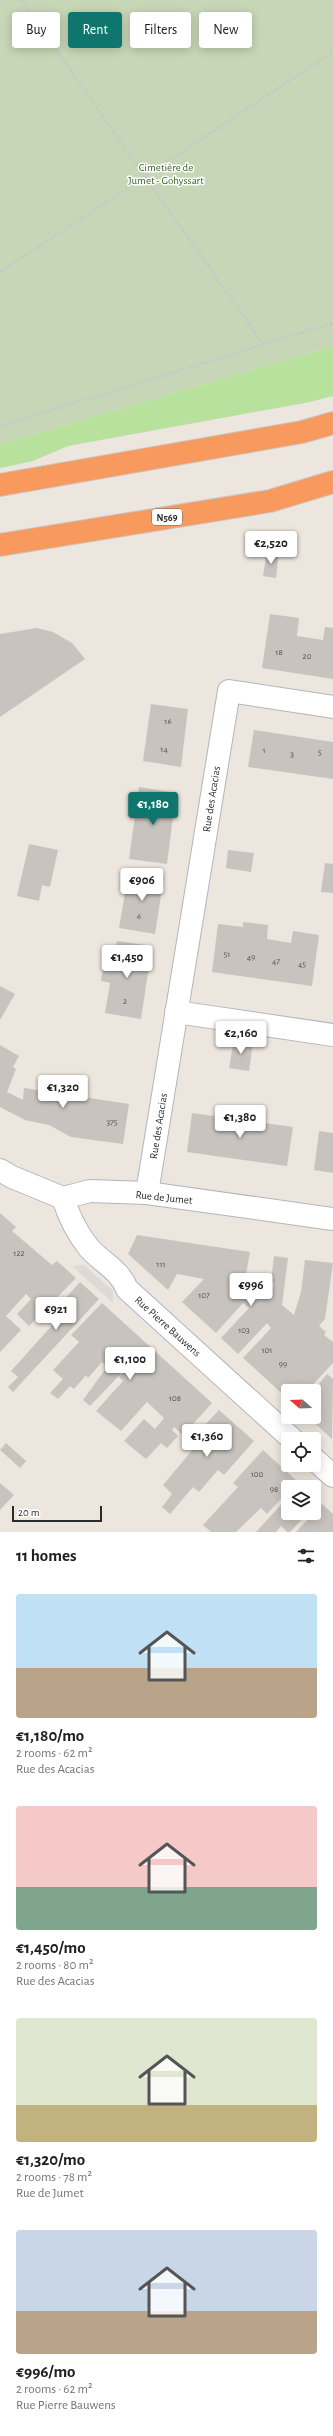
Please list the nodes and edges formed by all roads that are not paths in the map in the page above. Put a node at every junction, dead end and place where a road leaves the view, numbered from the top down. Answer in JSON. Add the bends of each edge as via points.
{"nodes":[{"id":1,"x":333,"y":423,"type":"edge"},
{"id":2,"x":333,"y":482,"type":"edge"},
{"id":3,"x":0,"y":485,"type":"edge"},
{"id":4,"x":0,"y":545,"type":"edge"},
{"id":5,"x":333,"y":706,"type":"edge"},
{"id":6,"x":176,"y":1012,"type":"junction"},
{"id":7,"x":333,"y":1035,"type":"edge"},
{"id":8,"x":0,"y":1170,"type":"edge"},
{"id":9,"x":147,"y":1193,"type":"junction"},
{"id":10,"x":63,"y":1198,"type":"junction"},
{"id":11,"x":333,"y":1219,"type":"edge"},
{"id":12,"x":284,"y":1432,"type":"edge"},
{"id":13,"x":321,"y":1465,"type":"edge"},
{"id":14,"x":333,"y":1476,"type":"edge"}],
"edges":[{"from":1,"to":3,"type":"highway","via":[[302,432]]},
{"from":2,"to":4,"type":"highway","number":"N569","via":[[270,501]]},
{"from":5,"to":6,"type":"street","name":"Rue des Acacias","via":[[229,690]]},
{"from":6,"to":7,"type":"street"},
{"from":6,"to":9,"type":"street","name":"Rue des Acacias"},
{"from":8,"to":10,"type":"street","via":[[24,1183]]},
{"from":9,"to":10,"type":"street","name":"Rue de Jumet","via":[[90,1191]]},
{"from":9,"to":11,"type":"street","name":"Rue de Jumet"},
{"from":10,"to":12,"type":"street","name":"Rue Pierre Bauwens","via":[[72,1224],[90,1249],[124,1280],[127,1288]]},
{"from":13,"to":14,"type":"street"}]}
